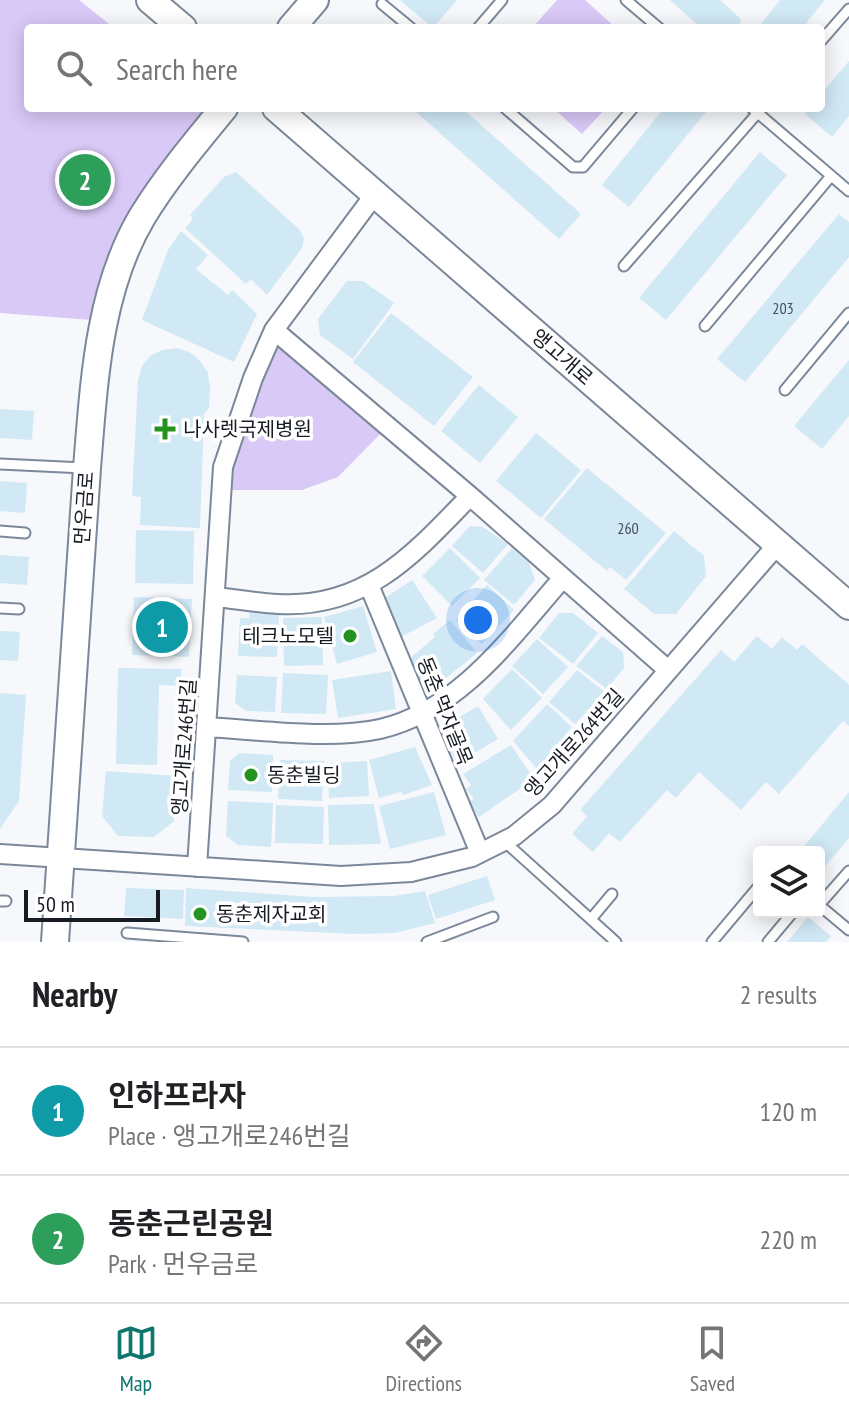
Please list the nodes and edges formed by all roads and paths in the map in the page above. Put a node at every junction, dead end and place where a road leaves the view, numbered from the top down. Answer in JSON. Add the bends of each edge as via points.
{"nodes":[{"id":1,"x":150,"y":0,"type":"edge"},
{"id":2,"x":502,"y":0,"type":"edge"},
{"id":3,"x":626,"y":0,"type":"edge"},
{"id":4,"x":312,"y":1,"type":"edge"},
{"id":5,"x":382,"y":4,"type":"dead end"},
{"id":6,"x":849,"y":9,"type":"edge"},
{"id":7,"x":178,"y":24,"type":"edge"},
{"id":8,"x":294,"y":24,"type":"edge"},
{"id":9,"x":406,"y":24,"type":"edge"},
{"id":10,"x":481,"y":24,"type":"edge"},
{"id":11,"x":654,"y":24,"type":"edge"},
{"id":12,"x":825,"y":36,"type":"edge"},
{"id":13,"x":221,"y":112,"type":"edge"},
{"id":14,"x":281,"y":112,"type":"edge"},
{"id":15,"x":510,"y":112,"type":"edge"},
{"id":16,"x":630,"y":112,"type":"edge"},
{"id":17,"x":755,"y":112,"type":"edge"},
{"id":18,"x":759,"y":112,"type":"edge"},
{"id":19,"x":831,"y":176,"type":"junction"},
{"id":20,"x":849,"y":191,"type":"edge"},
{"id":21,"x":375,"y":194,"type":"junction"},
{"id":22,"x":624,"y":266,"type":"dead end"},
{"id":23,"x":849,"y":313,"type":"edge"},
{"id":24,"x":705,"y":326,"type":"dead end"},
{"id":25,"x":274,"y":330,"type":"junction"},
{"id":26,"x":785,"y":390,"type":"dead end"},
{"id":27,"x":0,"y":464,"type":"edge"},
{"id":28,"x":87,"y":468,"type":"junction"},
{"id":29,"x":470,"y":496,"type":"junction"},
{"id":30,"x":0,"y":531,"type":"edge"},
{"id":31,"x":25,"y":533,"type":"dead end"},
{"id":32,"x":777,"y":545,"type":"junction"},
{"id":33,"x":562,"y":579,"type":"junction"},
{"id":34,"x":369,"y":585,"type":"junction"},
{"id":35,"x":216,"y":597,"type":"junction"},
{"id":36,"x":849,"y":606,"type":"edge"},
{"id":37,"x":0,"y":608,"type":"edge"},
{"id":38,"x":19,"y":609,"type":"dead end"},
{"id":39,"x":668,"y":670,"type":"junction"},
{"id":40,"x":422,"y":714,"type":"junction"},
{"id":41,"x":207,"y":727,"type":"junction"},
{"id":42,"x":504,"y":841,"type":"junction"},
{"id":43,"x":480,"y":853,"type":"junction"},
{"id":44,"x":0,"y":854,"type":"edge"},
{"id":45,"x":59,"y":860,"type":"junction"},
{"id":46,"x":197,"y":867,"type":"junction"},
{"id":47,"x":849,"y":871,"type":"edge"},
{"id":48,"x":753,"y":893,"type":"edge"},
{"id":49,"x":612,"y":894,"type":"dead end"},
{"id":50,"x":825,"y":898,"type":"edge"},
{"id":51,"x":825,"y":910,"type":"edge"},
{"id":52,"x":493,"y":917,"type":"dead end"},
{"id":53,"x":788,"y":918,"type":"edge"},
{"id":54,"x":591,"y":919,"type":"junction"},
{"id":55,"x":849,"y":930,"type":"edge"},
{"id":56,"x":127,"y":933,"type":"dead end"},
{"id":57,"x":55,"y":942,"type":"edge"},
{"id":58,"x":243,"y":942,"type":"edge"},
{"id":59,"x":427,"y":942,"type":"edge"},
{"id":60,"x":616,"y":942,"type":"edge"},
{"id":61,"x":712,"y":942,"type":"edge"},
{"id":62,"x":768,"y":942,"type":"edge"}],
"edges":[{"from":1,"to":7,"type":"main road"},
{"from":2,"to":10,"type":"lane"},
{"from":3,"to":11,"type":"lane"},
{"from":4,"to":8,"type":"main road"},
{"from":5,"to":9,"type":"lane"},
{"from":6,"to":12,"type":"lane"},
{"from":13,"to":28,"type":"main road","name":"먼우금로","via":[[142,218],[113,285]]},
{"from":14,"to":21,"type":"main road","name":"앵고개로"},
{"from":15,"to":16,"type":"lane","via":[[573,167],[583,167]]},
{"from":17,"to":22,"type":"lane"},
{"from":18,"to":19,"type":"lane"},
{"from":19,"to":20,"type":"lane"},
{"from":19,"to":24,"type":"lane"},
{"from":21,"to":25,"type":"street","name":"앵고개로246번길"},
{"from":21,"to":32,"type":"main road","name":"앵고개로"},
{"from":23,"to":26,"type":"lane"},
{"from":25,"to":29,"type":"street"},
{"from":25,"to":35,"type":"street","name":"앵고개로246번길","via":[[223,467]]},
{"from":27,"to":28,"type":"lane"},
{"from":28,"to":45,"type":"main road","name":"먼우금로"},
{"from":29,"to":33,"type":"street"},
{"from":29,"to":34,"type":"street","via":[[416,552]]},
{"from":30,"to":31,"type":"lane"},
{"from":32,"to":36,"type":"main road","name":"앵고개로"},
{"from":32,"to":39,"type":"street","name":"앵고개로264번길"},
{"from":33,"to":39,"type":"street"},
{"from":33,"to":40,"type":"street","via":[[478,672]]},
{"from":34,"to":35,"type":"street","via":[[313,603]]},
{"from":34,"to":40,"type":"street","name":"동춘 먹자골목"},
{"from":35,"to":41,"type":"street","name":"앵고개로246번길"},
{"from":37,"to":38,"type":"lane"},
{"from":39,"to":42,"type":"street","name":"앵고개로264번길","via":[[552,805]]},
{"from":40,"to":41,"type":"street","via":[[356,732]]},
{"from":40,"to":43,"type":"street","name":"동춘 먹자골목"},
{"from":41,"to":46,"type":"street","name":"앵고개로246번길"},
{"from":42,"to":43,"type":"street","name":"앵고개로264번길"},
{"from":42,"to":54,"type":"lane"},
{"from":43,"to":46,"type":"street","name":"앵고개로264번길","via":[[411,872],[341,876]]},
{"from":44,"to":45,"type":"street","name":"앵고개로264번길"},
{"from":45,"to":46,"type":"street","name":"앵고개로264번길"},
{"from":45,"to":57,"type":"main road","name":"먼우금로"},
{"from":47,"to":50,"type":"lane"},
{"from":48,"to":61,"type":"lane"},
{"from":49,"to":54,"type":"lane"},
{"from":51,"to":55,"type":"lane"},
{"from":52,"to":59,"type":"lane"},
{"from":53,"to":62,"type":"lane"},
{"from":54,"to":60,"type":"lane"},
{"from":56,"to":58,"type":"lane"}]}
